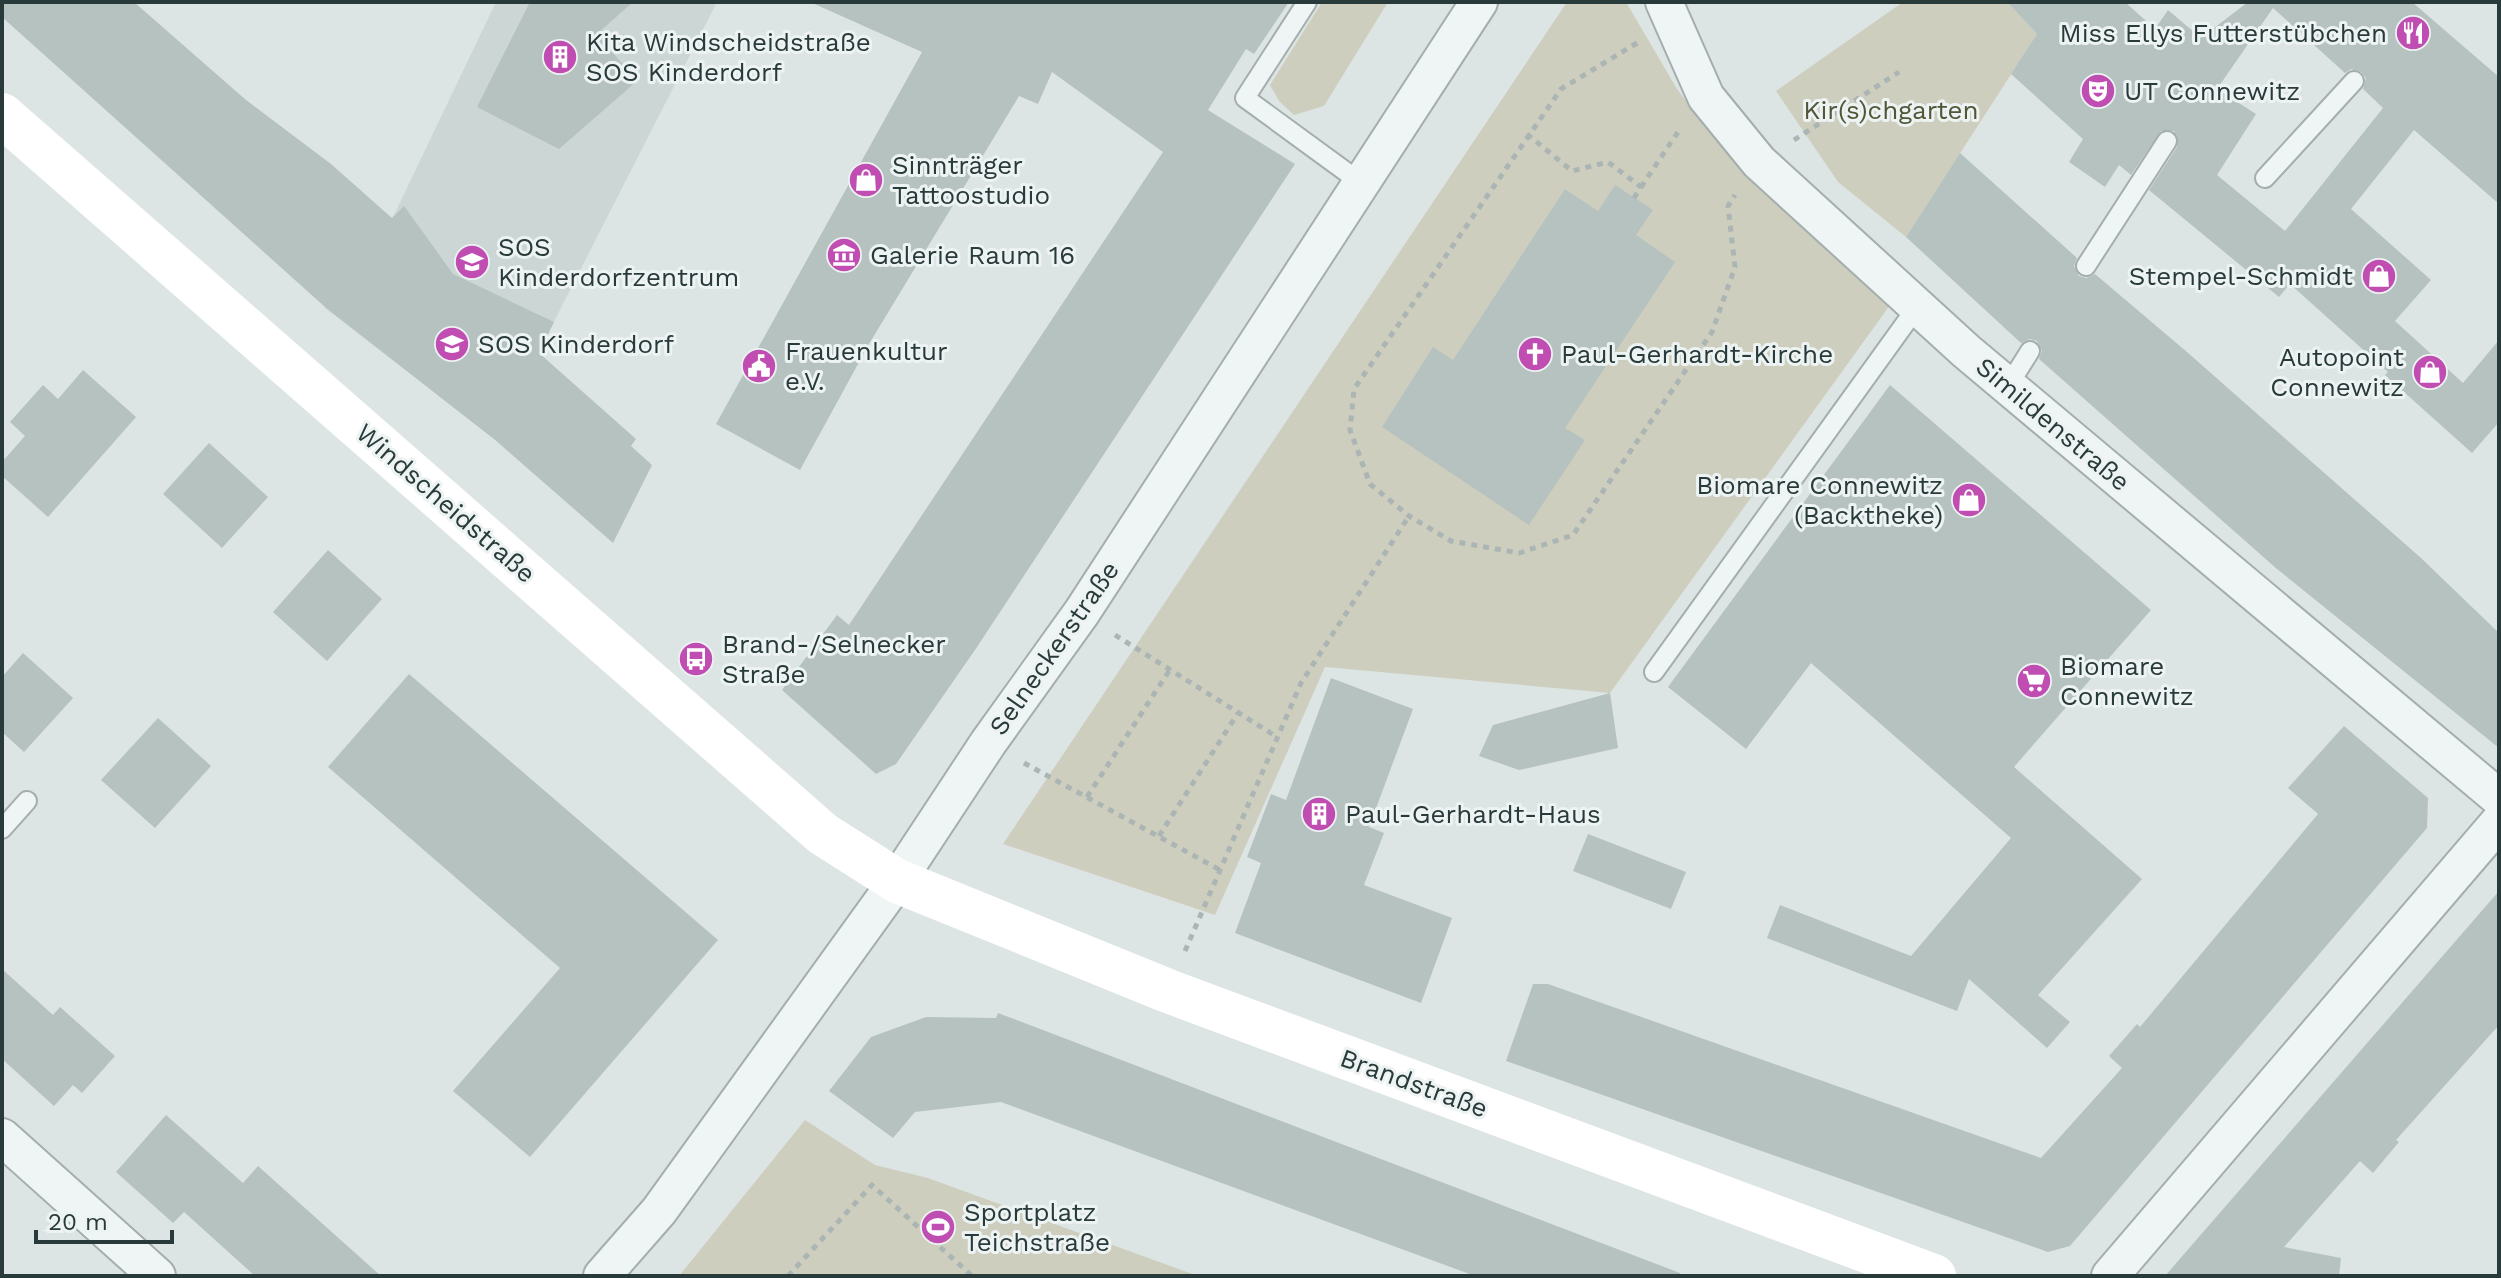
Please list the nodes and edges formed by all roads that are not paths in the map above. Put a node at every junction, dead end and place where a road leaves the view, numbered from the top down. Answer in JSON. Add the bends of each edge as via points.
{"nodes":[{"id":1,"x":1307,"y":2,"type":"edge"},
{"id":2,"x":1479,"y":2,"type":"edge"},
{"id":3,"x":1666,"y":9,"type":"edge"},
{"id":4,"x":2354,"y":81,"type":"dead end"},
{"id":5,"x":2,"y":115,"type":"edge"},
{"id":6,"x":2167,"y":141,"type":"dead end"},
{"id":7,"x":2265,"y":178,"type":"dead end"},
{"id":8,"x":1360,"y":182,"type":"junction"},
{"id":9,"x":2086,"y":266,"type":"dead end"},
{"id":10,"x":1917,"y":307,"type":"junction"},
{"id":11,"x":2030,"y":351,"type":"dead end"},
{"id":12,"x":2008,"y":386,"type":"junction"},
{"id":13,"x":1654,"y":672,"type":"dead end"},
{"id":14,"x":2499,"y":798,"type":"edge"},
{"id":15,"x":27,"y":801,"type":"dead end"},
{"id":16,"x":2499,"y":822,"type":"edge"},
{"id":17,"x":2,"y":829,"type":"edge"},
{"id":18,"x":897,"y":881,"type":"junction"},
{"id":19,"x":2,"y":1137,"type":"edge"},
{"id":20,"x":2120,"y":1265,"type":"edge"},
{"id":21,"x":157,"y":1276,"type":"edge"},
{"id":22,"x":602,"y":1276,"type":"edge"},
{"id":23,"x":1934,"y":1276,"type":"edge"}],
"edges":[{"from":1,"to":8,"type":"lane","via":[[1245,98]]},
{"from":2,"to":8,"type":"street","name":"Selneckerstraße"},
{"from":3,"to":10,"type":"street","name":"Simildenstraße","via":[[1706,97],[1759,162]]},
{"from":4,"to":7,"type":"lane"},
{"from":5,"to":18,"type":"street","name":"Windscheidstraße","via":[[786,803],[823,834]]},
{"from":6,"to":9,"type":"lane"},
{"from":8,"to":18,"type":"street","name":"Selneckerstraße","via":[[1082,612]]},
{"from":10,"to":12,"type":"street","name":"Simildenstraße"},
{"from":10,"to":13,"type":"lane"},
{"from":11,"to":12,"type":"lane"},
{"from":12,"to":14,"type":"street","name":"Simildenstraße"},
{"from":15,"to":17,"type":"lane"},
{"from":16,"to":20,"type":"street"},
{"from":18,"to":22,"type":"street","name":"Selneckerstraße","via":[[659,1211]]},
{"from":18,"to":23,"type":"street","name":"Brandstraße","via":[[1168,991]]},
{"from":19,"to":21,"type":"street"}]}
